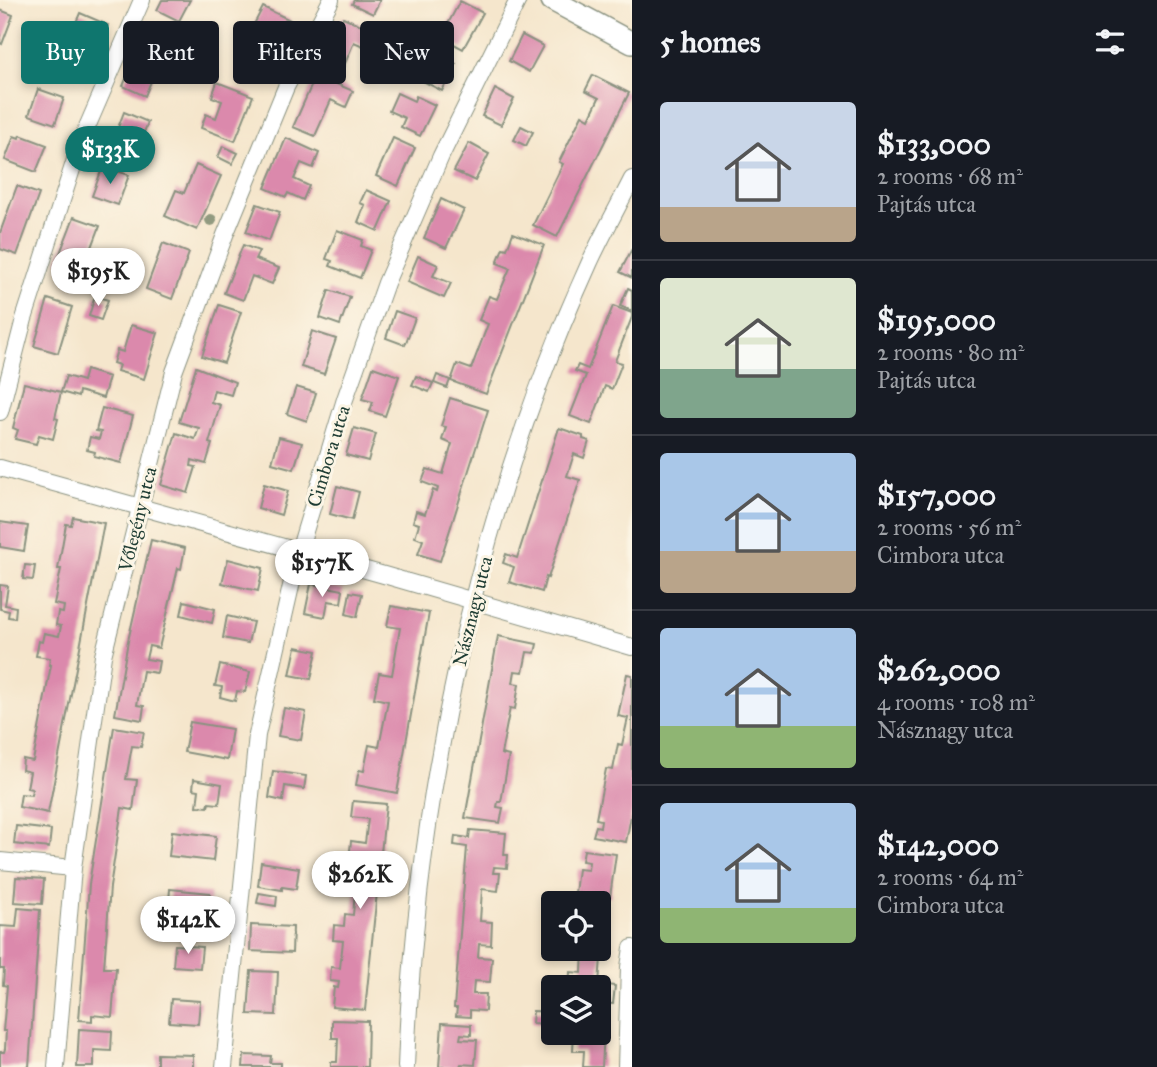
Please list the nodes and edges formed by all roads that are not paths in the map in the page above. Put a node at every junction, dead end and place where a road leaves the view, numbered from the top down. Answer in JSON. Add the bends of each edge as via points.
{"nodes":[{"id":1,"x":142,"y":0,"type":"edge"},
{"id":2,"x":331,"y":0,"type":"edge"},
{"id":3,"x":518,"y":0,"type":"edge"},
{"id":4,"x":552,"y":0,"type":"edge"},
{"id":5,"x":632,"y":43,"type":"edge"},
{"id":6,"x":632,"y":179,"type":"edge"},
{"id":7,"x":0,"y":412,"type":"edge"},
{"id":8,"x":0,"y":468,"type":"edge"},
{"id":9,"x":140,"y":507,"type":"junction"},
{"id":10,"x":299,"y":551,"type":"junction"},
{"id":11,"x":472,"y":602,"type":"junction"},
{"id":12,"x":632,"y":647,"type":"edge"},
{"id":13,"x":0,"y":861,"type":"edge"},
{"id":14,"x":73,"y":868,"type":"junction"},
{"id":15,"x":632,"y":948,"type":"edge"},
{"id":16,"x":56,"y":1067,"type":"edge"},
{"id":17,"x":224,"y":1067,"type":"edge"},
{"id":18,"x":407,"y":1067,"type":"edge"},
{"id":19,"x":626,"y":1067,"type":"edge"}],
"edges":[{"from":1,"to":7,"type":"street","via":[[81,141],[24,319]]},
{"from":2,"to":9,"type":"street","name":"Vőlegény utca","via":[[286,87],[225,235],[174,372]]},
{"from":3,"to":10,"type":"street","name":"Cimbora utca","via":[[441,156],[386,283]]},
{"from":4,"to":5,"type":"street"},
{"from":6,"to":11,"type":"street","name":"Násznagy utca","via":[[589,264],[543,376],[511,466]]},
{"from":8,"to":9,"type":"street"},
{"from":9,"to":10,"type":"street"},
{"from":9,"to":14,"type":"street","name":"Vőlegény utca","via":[[103,656]]},
{"from":10,"to":11,"type":"street"},
{"from":10,"to":17,"type":"street","name":"Cimbora utca","via":[[257,735]]},
{"from":11,"to":12,"type":"street"},
{"from":11,"to":18,"type":"street","name":"Násznagy utca","via":[[436,773],[415,928]]},
{"from":13,"to":14,"type":"street"},
{"from":14,"to":16,"type":"street","name":"Vőlegény utca"},
{"from":15,"to":19,"type":"street"}]}
